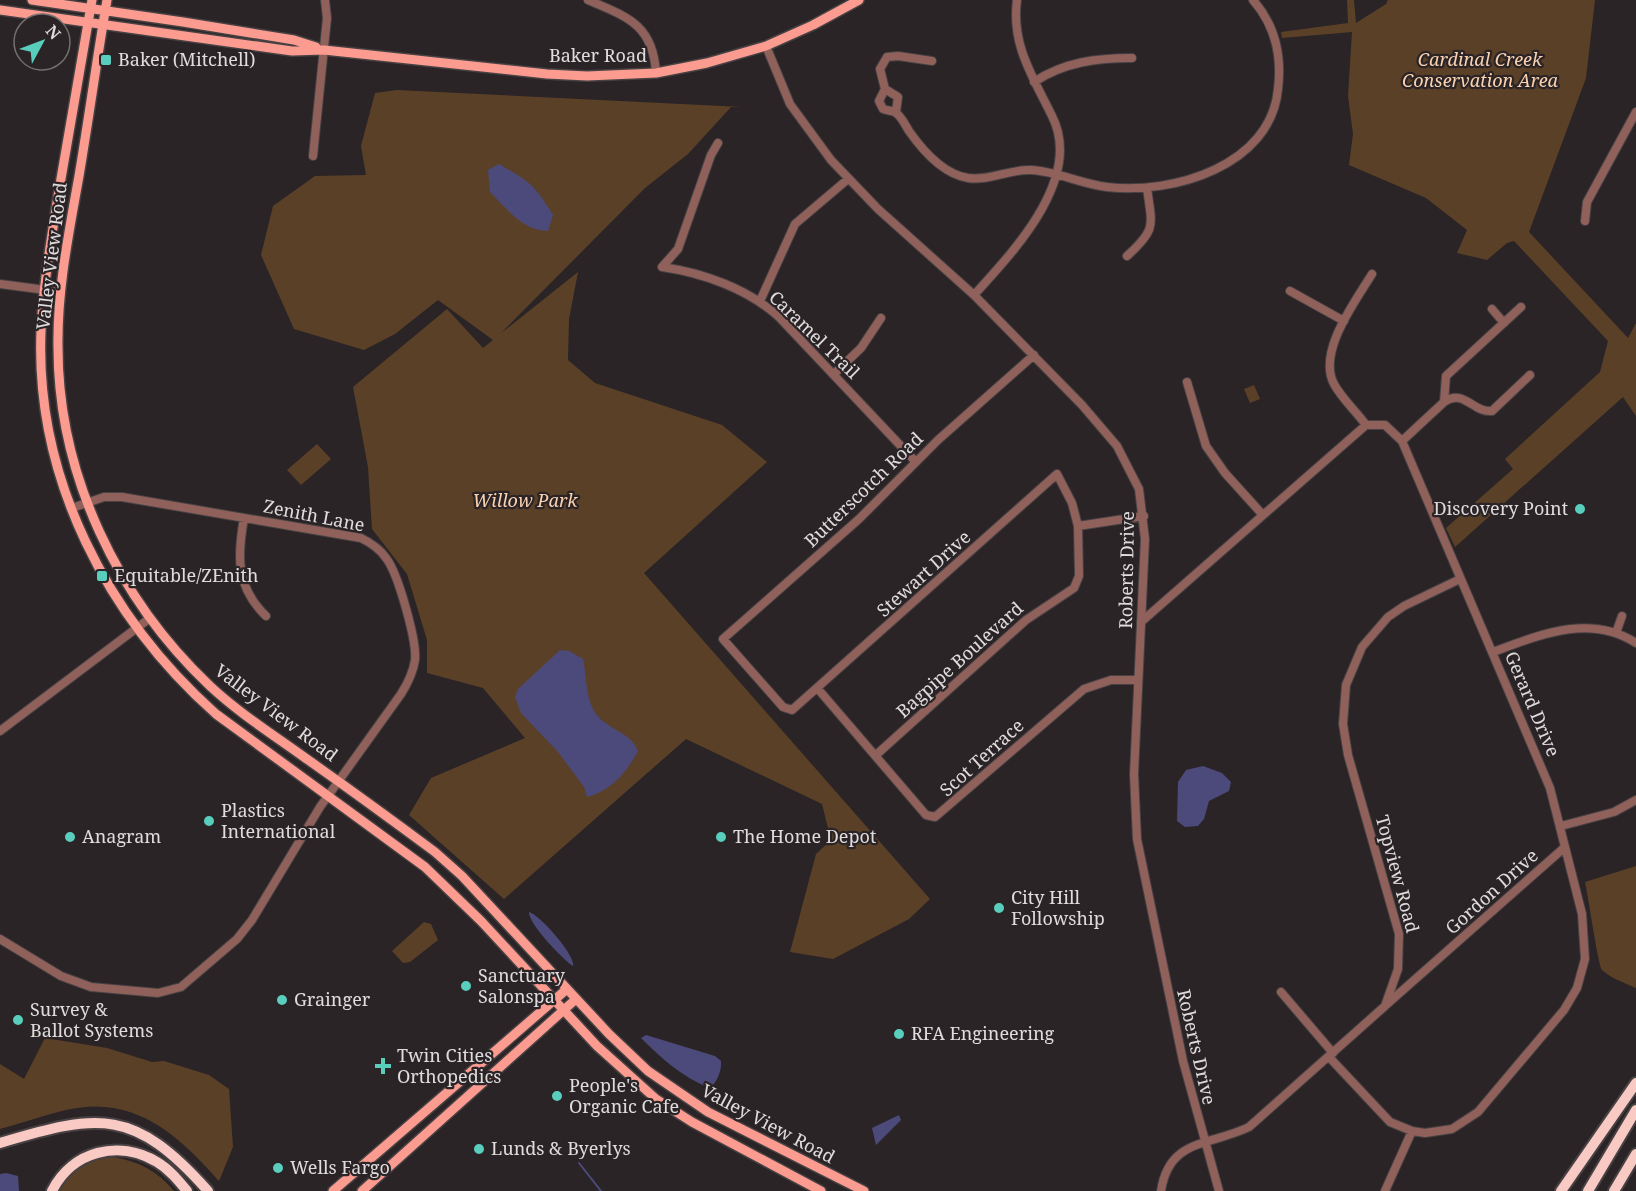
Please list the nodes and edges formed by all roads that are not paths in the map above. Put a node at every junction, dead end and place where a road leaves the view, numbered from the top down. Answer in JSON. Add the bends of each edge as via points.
{"nodes":[{"id":1,"x":32,"y":0,"type":"edge"},
{"id":2,"x":107,"y":0,"type":"edge"},
{"id":3,"x":325,"y":0,"type":"edge"},
{"id":4,"x":588,"y":0,"type":"edge"},
{"id":5,"x":859,"y":0,"type":"edge"},
{"id":6,"x":1017,"y":0,"type":"edge"},
{"id":7,"x":1253,"y":0,"type":"edge"},
{"id":8,"x":91,"y":4,"type":"edge"},
{"id":9,"x":0,"y":10,"type":"edge"},
{"id":10,"x":105,"y":11,"type":"junction"},
{"id":11,"x":88,"y":24,"type":"junction"},
{"id":12,"x":104,"y":26,"type":"junction"},
{"id":13,"x":766,"y":46,"type":"junction"},
{"id":14,"x":324,"y":50,"type":"junction"},
{"id":15,"x":1132,"y":58,"type":"dead end"},
{"id":16,"x":932,"y":61,"type":"dead end"},
{"id":17,"x":656,"y":73,"type":"junction"},
{"id":18,"x":1034,"y":82,"type":"junction"},
{"id":19,"x":885,"y":89,"type":"junction"},
{"id":20,"x":896,"y":112,"type":"junction"},
{"id":21,"x":1636,"y":112,"type":"edge"},
{"id":22,"x":718,"y":143,"type":"dead end"},
{"id":23,"x":313,"y":156,"type":"dead end"},
{"id":24,"x":1055,"y":176,"type":"junction"},
{"id":25,"x":848,"y":179,"type":"junction"},
{"id":26,"x":1147,"y":188,"type":"junction"},
{"id":27,"x":1585,"y":221,"type":"dead end"},
{"id":28,"x":1127,"y":256,"type":"dead end"},
{"id":29,"x":1372,"y":274,"type":"dead end"},
{"id":30,"x":0,"y":284,"type":"edge"},
{"id":31,"x":44,"y":291,"type":"junction"},
{"id":32,"x":1290,"y":291,"type":"dead end"},
{"id":33,"x":61,"y":292,"type":"junction"},
{"id":34,"x":974,"y":295,"type":"junction"},
{"id":35,"x":760,"y":302,"type":"junction"},
{"id":36,"x":1521,"y":307,"type":"dead end"},
{"id":37,"x":1492,"y":309,"type":"dead end"},
{"id":38,"x":881,"y":318,"type":"dead end"},
{"id":39,"x":1344,"y":321,"type":"junction"},
{"id":40,"x":1504,"y":323,"type":"junction"},
{"id":41,"x":1034,"y":355,"type":"junction"},
{"id":42,"x":834,"y":374,"type":"junction"},
{"id":43,"x":1530,"y":375,"type":"dead end"},
{"id":44,"x":1187,"y":382,"type":"dead end"},
{"id":45,"x":1444,"y":402,"type":"junction"},
{"id":46,"x":1366,"y":425,"type":"junction"},
{"id":47,"x":1402,"y":441,"type":"junction"},
{"id":48,"x":915,"y":461,"type":"junction"},
{"id":49,"x":87,"y":503,"type":"junction"},
{"id":50,"x":72,"y":508,"type":"junction"},
{"id":51,"x":1262,"y":514,"type":"junction"},
{"id":52,"x":1144,"y":516,"type":"junction"},
{"id":53,"x":244,"y":518,"type":"junction"},
{"id":54,"x":1078,"y":526,"type":"junction"},
{"id":55,"x":1460,"y":579,"type":"junction"},
{"id":56,"x":266,"y":616,"type":"dead end"},
{"id":57,"x":1622,"y":616,"type":"dead end"},
{"id":58,"x":150,"y":618,"type":"junction"},
{"id":59,"x":1142,"y":622,"type":"junction"},
{"id":60,"x":136,"y":628,"type":"junction"},
{"id":61,"x":1616,"y":633,"type":"junction"},
{"id":62,"x":723,"y":639,"type":"joint"},
{"id":63,"x":1636,"y":643,"type":"edge"},
{"id":64,"x":1493,"y":651,"type":"junction"},
{"id":65,"x":1138,"y":680,"type":"junction"},
{"id":66,"x":818,"y":689,"type":"junction"},
{"id":67,"x":0,"y":731,"type":"edge"},
{"id":68,"x":876,"y":755,"type":"junction"},
{"id":69,"x":338,"y":781,"type":"junction"},
{"id":70,"x":328,"y":796,"type":"junction"},
{"id":71,"x":1636,"y":800,"type":"edge"},
{"id":72,"x":1561,"y":826,"type":"junction"},
{"id":73,"x":1565,"y":847,"type":"junction"},
{"id":74,"x":0,"y":939,"type":"edge"},
{"id":75,"x":567,"y":989,"type":"junction"},
{"id":76,"x":1281,"y":992,"type":"dead end"},
{"id":77,"x":576,"y":999,"type":"junction"},
{"id":78,"x":554,"y":1000,"type":"junction"},
{"id":79,"x":1385,"y":1006,"type":"junction"},
{"id":80,"x":563,"y":1010,"type":"junction"},
{"id":81,"x":1331,"y":1055,"type":"junction"},
{"id":82,"x":1636,"y":1083,"type":"edge"},
{"id":83,"x":1636,"y":1110,"type":"edge"},
{"id":84,"x":1412,"y":1131,"type":"junction"},
{"id":85,"x":0,"y":1143,"type":"edge"},
{"id":86,"x":1203,"y":1144,"type":"junction"},
{"id":87,"x":1636,"y":1154,"type":"edge"},
{"id":88,"x":52,"y":1191,"type":"edge"},
{"id":89,"x":187,"y":1191,"type":"edge"},
{"id":90,"x":208,"y":1191,"type":"edge"},
{"id":91,"x":333,"y":1191,"type":"edge"},
{"id":92,"x":362,"y":1191,"type":"edge"},
{"id":93,"x":821,"y":1191,"type":"edge"},
{"id":94,"x":864,"y":1191,"type":"edge"},
{"id":95,"x":1161,"y":1191,"type":"edge"},
{"id":96,"x":1219,"y":1191,"type":"edge"},
{"id":97,"x":1385,"y":1191,"type":"edge"},
{"id":98,"x":1562,"y":1191,"type":"edge"},
{"id":99,"x":1588,"y":1191,"type":"edge"},
{"id":100,"x":1614,"y":1191,"type":"edge"}],
"edges":[{"from":1,"to":8,"type":"main road","name":"Baker Road"},
{"from":2,"to":10,"type":"main road","name":"Valley View Road"},
{"from":3,"to":14,"type":"street"},
{"from":4,"to":17,"type":"street","via":[[637,24],[651,42]]},
{"from":5,"to":13,"type":"main road","name":"Baker Road"},
{"from":6,"to":18,"type":"street","via":[[1017,38]]},
{"from":7,"to":26,"type":"street","via":[[1267,19],[1278,49],[1279,87],[1272,118],[1256,140],[1227,162],[1186,180]]},
{"from":8,"to":10,"type":"main road","name":"Baker Road"},
{"from":8,"to":11,"type":"main road","name":"Valley View Road"},
{"from":9,"to":11,"type":"main road","name":"Baker Road"},
{"from":10,"to":12,"type":"main road","name":"Valley View Road"},
{"from":10,"to":14,"type":"main road","name":"Baker Road","via":[[294,40]]},
{"from":11,"to":12,"type":"main road","name":"Baker Road"},
{"from":11,"to":31,"type":"main road","name":"Valley View Road"},
{"from":12,"to":14,"type":"main road","name":"Baker Road","via":[[292,51]]},
{"from":12,"to":33,"type":"main road","name":"Valley View Road"},
{"from":13,"to":17,"type":"main road","name":"Baker Road"},
{"from":13,"to":25,"type":"street","name":"Roberts Drive","via":[[795,112]]},
{"from":14,"to":17,"type":"main road","name":"Baker Road","via":[[547,74]]},
{"from":14,"to":23,"type":"street"},
{"from":15,"to":18,"type":"street","via":[[1076,63]]},
{"from":16,"to":19,"type":"street","via":[[887,57],[879,69]]},
{"from":18,"to":24,"type":"street","via":[[1058,129]]},
{"from":19,"to":20,"type":"street","via":[[898,97]]},
{"from":19,"to":20,"type":"street","via":[[880,105]]},
{"from":20,"to":24,"type":"street","via":[[924,151],[953,173],[982,179],[1030,170]]},
{"from":21,"to":27,"type":"street","via":[[1587,202]]},
{"from":22,"to":35,"type":"street","name":"Caramel Trail","via":[[678,249],[662,267],[721,284]]},
{"from":24,"to":26,"type":"street","via":[[1104,187]]},
{"from":24,"to":34,"type":"street","via":[[1031,228]]},
{"from":25,"to":34,"type":"street","name":"Roberts Drive"},
{"from":25,"to":35,"type":"street","via":[[795,224]]},
{"from":26,"to":28,"type":"street","via":[[1150,234]]},
{"from":29,"to":39,"type":"street"},
{"from":30,"to":31,"type":"street"},
{"from":31,"to":33,"type":"street"},
{"from":31,"to":50,"type":"main road","name":"Valley View Road","via":[[42,373],[55,455]]},
{"from":32,"to":39,"type":"street"},
{"from":33,"to":49,"type":"main road","name":"Valley View Road","via":[[60,387]]},
{"from":34,"to":41,"type":"street","name":"Roberts Drive"},
{"from":35,"to":42,"type":"street","name":"Caramel Trail"},
{"from":36,"to":40,"type":"street"},
{"from":37,"to":40,"type":"street"},
{"from":38,"to":42,"type":"street","via":[[861,348]]},
{"from":39,"to":46,"type":"street","via":[[1329,357],[1331,377]]},
{"from":40,"to":45,"type":"street","via":[[1446,376]]},
{"from":41,"to":48,"type":"street","name":"Butterscotch Road"},
{"from":41,"to":52,"type":"street","name":"Roberts Drive","via":[[1117,446],[1134,475]]},
{"from":42,"to":48,"type":"street","name":"Caramel Trail"},
{"from":43,"to":45,"type":"street","via":[[1492,411],[1458,397]]},
{"from":44,"to":51,"type":"street","via":[[1206,446]]},
{"from":45,"to":47,"type":"street"},
{"from":46,"to":47,"type":"street","via":[[1385,425]]},
{"from":46,"to":51,"type":"street"},
{"from":47,"to":55,"type":"street","name":"Gerard Drive"},
{"from":48,"to":62,"type":"street","name":"Butterscotch Road","via":[[881,499]]},
{"from":49,"to":50,"type":"street","name":"Zenith Lane"},
{"from":49,"to":53,"type":"street","name":"Zenith Lane","via":[[104,497],[122,497]]},
{"from":49,"to":58,"type":"main road","name":"Valley View Road","via":[[125,581]]},
{"from":50,"to":60,"type":"main road","name":"Valley View Road","via":[[96,566]]},
{"from":51,"to":59,"type":"street"},
{"from":52,"to":54,"type":"street"},
{"from":52,"to":59,"type":"street","name":"Roberts Drive"},
{"from":53,"to":56,"type":"street","via":[[240,539],[242,578],[247,594]]},
{"from":53,"to":69,"type":"street","name":"Zenith Lane","via":[[361,538],[379,550],[393,568],[415,643],[413,669],[401,694]]},
{"from":54,"to":66,"type":"street","name":"Stewart Drive","via":[[1072,503],[1057,474]]},
{"from":54,"to":68,"type":"street","name":"Bagpipe Boulevard","via":[[1078,577],[1070,593],[1026,620]]},
{"from":55,"to":64,"type":"street","name":"Gerard Drive"},
{"from":55,"to":79,"type":"street","name":"Topview Road","via":[[1388,617],[1362,648],[1346,689],[1343,724],[1347,753],[1400,934],[1398,969]]},
{"from":57,"to":61,"type":"street"},
{"from":58,"to":60,"type":"street"},
{"from":58,"to":69,"type":"main road","name":"Valley View Road","via":[[174,650],[213,688]]},
{"from":59,"to":65,"type":"street","name":"Roberts Drive"},
{"from":60,"to":67,"type":"street"},
{"from":60,"to":70,"type":"main road","name":"Valley View Road","via":[[187,688],[216,714]]},
{"from":61,"to":63,"type":"street"},
{"from":61,"to":64,"type":"street","via":[[1565,628]]},
{"from":62,"to":66,"type":"street","name":"Stewart Drive","via":[[787,710],[797,708]]},
{"from":64,"to":72,"type":"street","name":"Gerard Drive","via":[[1536,750]]},
{"from":65,"to":68,"type":"street","name":"Scot Terrace","via":[[1111,680],[1084,689],[935,817],[926,815]]},
{"from":65,"to":86,"type":"street","name":"Roberts Drive","via":[[1134,774],[1137,839],[1161,966]]},
{"from":66,"to":68,"type":"street","name":"Scot Terrace"},
{"from":69,"to":70,"type":"street","name":"Zenith Lane"},
{"from":69,"to":75,"type":"main road","name":"Valley View Road","via":[[462,876]]},
{"from":70,"to":74,"type":"street","name":"Zenith Lane","via":[[252,920],[237,939],[181,987],[158,993],[91,987],[61,976]]},
{"from":70,"to":78,"type":"main road","name":"Valley View Road","via":[[425,867],[475,914]]},
{"from":71,"to":72,"type":"street","via":[[1614,812]]},
{"from":72,"to":73,"type":"street","name":"Gerard Drive"},
{"from":73,"to":79,"type":"street","name":"Gordon Drive"},
{"from":73,"to":84,"type":"street","name":"Gerard Drive","via":[[1586,946],[1582,973],[1571,999],[1470,1120],[1438,1132]]},
{"from":75,"to":77,"type":"main road","name":"Valley View Road"},
{"from":75,"to":78,"type":"main road"},
{"from":76,"to":81,"type":"street","name":"Gerard Drive"},
{"from":77,"to":80,"type":"main road"},
{"from":77,"to":94,"type":"main road","name":"Valley View Road","via":[[648,1071],[677,1093]]},
{"from":78,"to":80,"type":"main road","name":"Valley View Road"},
{"from":78,"to":91,"type":"main road"},
{"from":79,"to":81,"type":"street","name":"Topview Road"},
{"from":80,"to":92,"type":"main road"},
{"from":80,"to":93,"type":"main road","name":"Valley View Road","via":[[614,1064],[671,1110]]},
{"from":81,"to":84,"type":"street","name":"Gerard Drive","via":[[1382,1115]]},
{"from":81,"to":86,"type":"street","name":"Topview Road","via":[[1249,1127]]},
{"from":82,"to":98,"type":"highway"},
{"from":83,"to":99,"type":"highway"},
{"from":84,"to":97,"type":"street"},
{"from":85,"to":90,"type":"highway","via":[[66,1124],[112,1124],[156,1142],[182,1162]]},
{"from":86,"to":95,"type":"street","name":"Topview Road","via":[[1181,1150],[1173,1158]]},
{"from":86,"to":96,"type":"street","name":"Roberts Drive"},
{"from":87,"to":100,"type":"highway"},
{"from":88,"to":89,"type":"highway","via":[[79,1160],[116,1150],[158,1162]]}]}
